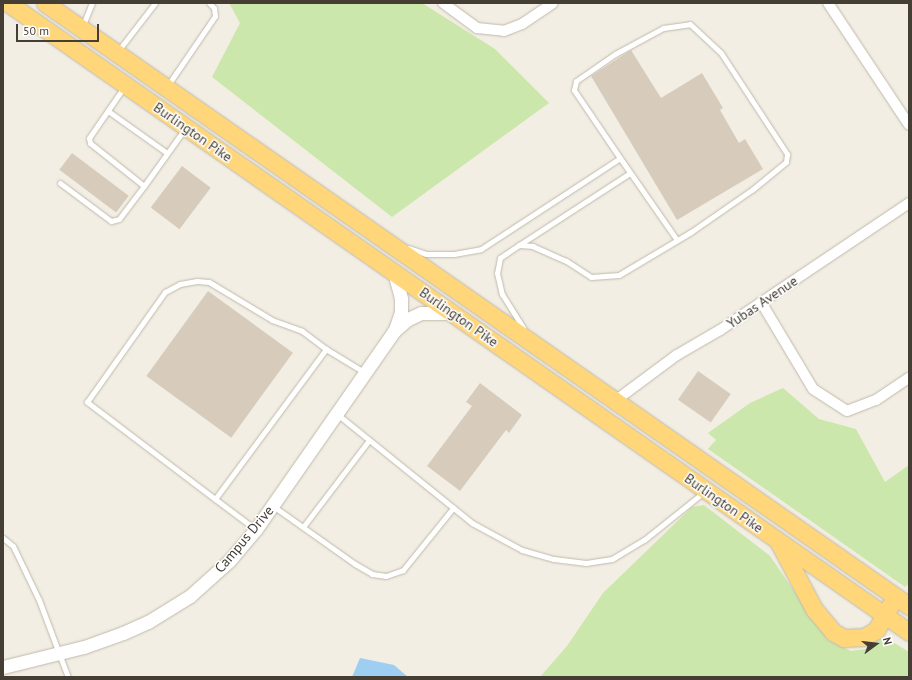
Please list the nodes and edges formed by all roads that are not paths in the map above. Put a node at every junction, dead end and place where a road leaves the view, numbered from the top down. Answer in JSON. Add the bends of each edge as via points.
{"nodes":[{"id":1,"x":8,"y":3,"type":"edge"},
{"id":2,"x":45,"y":3,"type":"edge"},
{"id":3,"x":92,"y":3,"type":"edge"},
{"id":4,"x":156,"y":3,"type":"edge"},
{"id":5,"x":209,"y":3,"type":"edge"},
{"id":6,"x":443,"y":3,"type":"edge"},
{"id":7,"x":553,"y":3,"type":"edge"},
{"id":8,"x":828,"y":3,"type":"edge"},
{"id":9,"x":82,"y":28,"type":"junction"},
{"id":10,"x":117,"y":53,"type":"junction"},
{"id":11,"x":125,"y":85,"type":"junction"},
{"id":12,"x":167,"y":87,"type":"junction"},
{"id":13,"x":108,"y":111,"type":"junction"},
{"id":14,"x":909,"y":125,"type":"edge"},
{"id":15,"x":186,"y":127,"type":"junction"},
{"id":16,"x":167,"y":153,"type":"junction"},
{"id":17,"x":620,"y":158,"type":"junction"},
{"id":18,"x":630,"y":173,"type":"junction"},
{"id":19,"x":60,"y":183,"type":"dead end"},
{"id":20,"x":144,"y":186,"type":"junction"},
{"id":21,"x":909,"y":203,"type":"edge"},
{"id":22,"x":677,"y":240,"type":"junction"},
{"id":23,"x":386,"y":241,"type":"junction"},
{"id":24,"x":519,"y":245,"type":"junction"},
{"id":25,"x":394,"y":272,"type":"junction"},
{"id":26,"x":761,"y":302,"type":"junction"},
{"id":27,"x":452,"y":313,"type":"junction"},
{"id":28,"x":394,"y":331,"type":"junction"},
{"id":29,"x":326,"y":349,"type":"junction"},
{"id":30,"x":542,"y":350,"type":"junction"},
{"id":31,"x":365,"y":373,"type":"junction"},
{"id":32,"x":909,"y":378,"type":"edge"},
{"id":33,"x":615,"y":401,"type":"junction"},
{"id":34,"x":337,"y":413,"type":"junction"},
{"id":35,"x":369,"y":440,"type":"junction"},
{"id":36,"x":706,"y":490,"type":"junction"},
{"id":37,"x":215,"y":499,"type":"junction"},
{"id":38,"x":272,"y":505,"type":"junction"},
{"id":39,"x":453,"y":508,"type":"junction"},
{"id":40,"x":303,"y":527,"type":"junction"},
{"id":41,"x":256,"y":529,"type":"junction"},
{"id":42,"x":3,"y":538,"type":"edge"},
{"id":43,"x":777,"y":539,"type":"junction"},
{"id":44,"x":903,"y":599,"type":"edge"},
{"id":45,"x":898,"y":624,"type":"edge"},
{"id":46,"x":58,"y":653,"type":"junction"},
{"id":47,"x":3,"y":667,"type":"edge"},
{"id":48,"x":68,"y":677,"type":"edge"}],
"edges":[{"from":1,"to":11,"type":"highway","name":"Burlington Pike"},
{"from":2,"to":9,"type":"highway","name":"Burlington Pike"},
{"from":3,"to":9,"type":"lane"},
{"from":4,"to":10,"type":"lane"},
{"from":5,"to":12,"type":"lane","via":[[214,8],[215,16]]},
{"from":6,"to":7,"type":"street","via":[[477,28],[504,31],[522,24]]},
{"from":8,"to":14,"type":"street"},
{"from":9,"to":10,"type":"highway","name":"Burlington Pike"},
{"from":10,"to":12,"type":"highway","name":"Burlington Pike"},
{"from":11,"to":13,"type":"lane"},
{"from":11,"to":15,"type":"highway","name":"Burlington Pike"},
{"from":12,"to":23,"type":"highway","name":"Burlington Pike"},
{"from":13,"to":16,"type":"lane"},
{"from":13,"to":20,"type":"lane","via":[[89,138],[90,143]]},
{"from":15,"to":16,"type":"lane"},
{"from":15,"to":25,"type":"highway","name":"Burlington Pike"},
{"from":16,"to":20,"type":"lane"},
{"from":17,"to":18,"type":"lane"},
{"from":17,"to":22,"type":"lane","via":[[574,90],[576,81],[615,54],[662,28],[690,24],[721,53],[787,154],[786,162],[753,189]]},
{"from":17,"to":23,"type":"lane","via":[[481,249],[454,254],[433,254]]},
{"from":18,"to":22,"type":"lane"},
{"from":18,"to":24,"type":"lane"},
{"from":19,"to":20,"type":"lane","via":[[111,221],[119,219]]},
{"from":21,"to":26,"type":"street","name":"Yubas Avenue"},
{"from":22,"to":24,"type":"lane","via":[[619,275],[591,277],[566,261],[533,246]]},
{"from":23,"to":30,"type":"highway","name":"Burlington Pike"},
{"from":24,"to":30,"type":"lane","via":[[500,258],[497,273],[502,294],[517,321]]},
{"from":25,"to":27,"type":"highway","name":"Burlington Pike"},
{"from":25,"to":28,"type":"street","name":"Campus Drive","via":[[402,299],[401,312]]},
{"from":26,"to":32,"type":"street","via":[[813,389],[847,411],[876,400]]},
{"from":26,"to":33,"type":"street","name":"Yubas Avenue","via":[[677,355]]},
{"from":27,"to":28,"type":"street","name":"Campus Drive","via":[[421,313],[408,319]]},
{"from":27,"to":36,"type":"highway","name":"Burlington Pike"},
{"from":28,"to":31,"type":"street","name":"Campus Drive"},
{"from":29,"to":31,"type":"lane"},
{"from":29,"to":37,"type":"lane"},
{"from":29,"to":37,"type":"lane","via":[[302,331],[272,320],[209,282],[180,284],[165,292],[87,402]]},
{"from":30,"to":33,"type":"highway","name":"Burlington Pike"},
{"from":31,"to":34,"type":"street","name":"Campus Drive"},
{"from":33,"to":44,"type":"highway","name":"Burlington Pike"},
{"from":34,"to":35,"type":"lane"},
{"from":34,"to":38,"type":"street","name":"Campus Drive"},
{"from":35,"to":39,"type":"lane"},
{"from":35,"to":40,"type":"lane"},
{"from":36,"to":39,"type":"lane","via":[[644,540],[612,559],[586,563],[554,559],[522,550],[472,523]]},
{"from":36,"to":43,"type":"highway","name":"Burlington Pike"},
{"from":37,"to":41,"type":"lane"},
{"from":38,"to":40,"type":"lane"},
{"from":38,"to":41,"type":"street","name":"Campus Drive"},
{"from":39,"to":40,"type":"lane","via":[[403,570],[386,576],[372,574],[355,564]]},
{"from":41,"to":46,"type":"street","name":"Campus Drive","via":[[207,582],[163,613],[109,639]]},
{"from":42,"to":46,"type":"lane","via":[[13,546],[39,600]]},
{"from":43,"to":45,"type":"highway","name":"Burlington Pike"},
{"from":43,"to":45,"type":"highway","via":[[814,609],[834,632],[844,638],[864,637],[876,630]]},
{"from":44,"to":45,"type":"highway"},
{"from":46,"to":47,"type":"street","name":"Campus Drive"},
{"from":46,"to":48,"type":"lane"}]}
